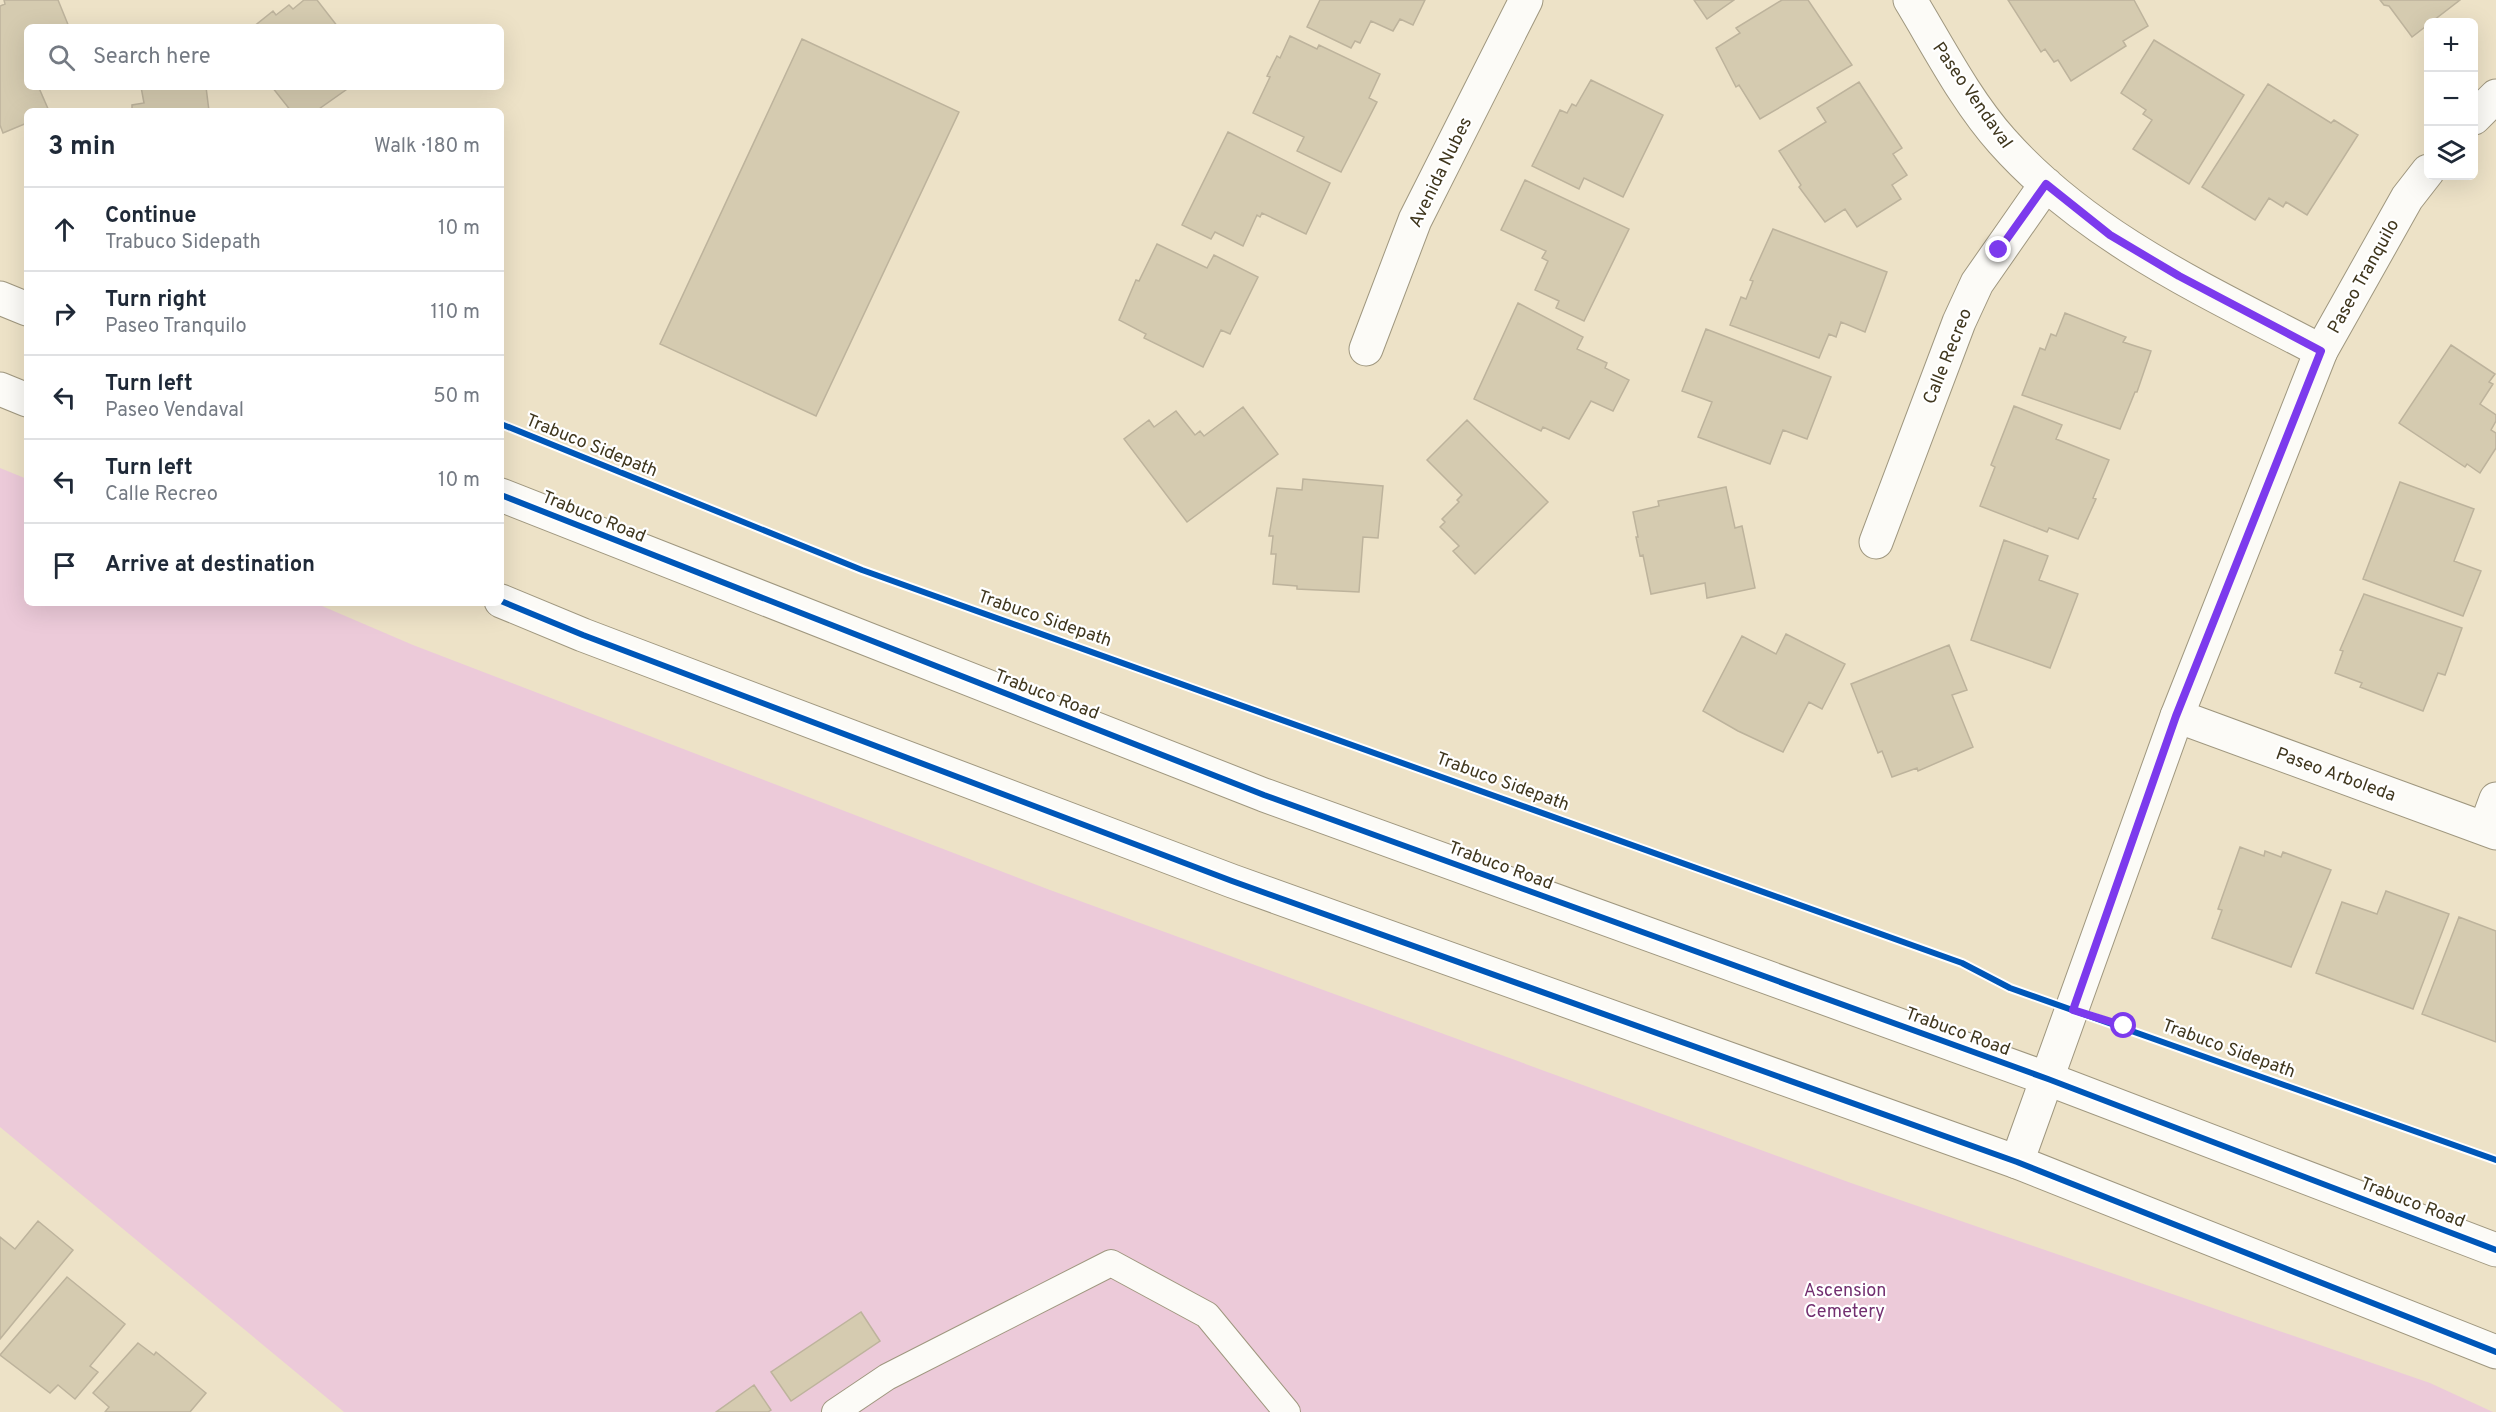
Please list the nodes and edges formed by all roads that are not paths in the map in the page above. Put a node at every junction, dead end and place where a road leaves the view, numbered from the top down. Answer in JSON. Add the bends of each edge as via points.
{"nodes":[{"id":1,"x":1526,"y":0,"type":"edge"},
{"id":2,"x":1910,"y":0,"type":"edge"},
{"id":3,"x":2496,"y":96,"type":"edge"},
{"id":4,"x":2478,"y":114,"type":"edge"},
{"id":5,"x":2424,"y":176,"type":"edge"},
{"id":6,"x":2046,"y":184,"type":"junction"},
{"id":7,"x":0,"y":298,"type":"edge"},
{"id":8,"x":24,"y":308,"type":"edge"},
{"id":9,"x":1366,"y":349,"type":"dead end"},
{"id":10,"x":2321,"y":351,"type":"junction"},
{"id":11,"x":0,"y":389,"type":"edge"},
{"id":12,"x":24,"y":399,"type":"edge"},
{"id":13,"x":504,"y":496,"type":"edge"},
{"id":14,"x":1876,"y":542,"type":"dead end"},
{"id":15,"x":504,"y":602,"type":"edge"},
{"id":16,"x":2176,"y":716,"type":"junction"},
{"id":17,"x":2496,"y":799,"type":"edge"},
{"id":18,"x":2491,"y":831,"type":"edge"},
{"id":19,"x":2048,"y":1079,"type":"junction"},
{"id":20,"x":2017,"y":1162,"type":"junction"},
{"id":21,"x":2496,"y":1250,"type":"edge"},
{"id":22,"x":2496,"y":1352,"type":"edge"},
{"id":23,"x":835,"y":1412,"type":"edge"},
{"id":24,"x":1287,"y":1412,"type":"edge"}],
"edges":[{"from":1,"to":9,"type":"main road","name":"Avenida Nubes","via":[[1415,220]]},
{"from":2,"to":6,"type":"main road","name":"Paseo Vendaval","via":[[2001,141]]},
{"from":3,"to":4,"type":"main road"},
{"from":5,"to":10,"type":"main road","name":"Paseo Tranquilo","via":[[2407,198]]},
{"from":6,"to":10,"type":"main road","name":"Paseo Vendaval","via":[[2110,235]]},
{"from":6,"to":14,"type":"main road","name":"Calle Recreo","via":[[1977,283]]},
{"from":7,"to":8,"type":"main road"},
{"from":10,"to":16,"type":"main road","name":"Paseo Tranquilo"},
{"from":11,"to":12,"type":"main road"},
{"from":13,"to":19,"type":"main road","name":"Trabuco Road","via":[[1264,795]]},
{"from":15,"to":20,"type":"main road","via":[[1232,881]]},
{"from":16,"to":18,"type":"main road","name":"Paseo Arboleda"},
{"from":16,"to":19,"type":"main road","name":"Paseo Tranquilo"},
{"from":17,"to":18,"type":"main road"},
{"from":19,"to":20,"type":"main road","name":"Paseo Tranquilo"},
{"from":19,"to":21,"type":"main road","name":"Trabuco Road"},
{"from":20,"to":22,"type":"main road"},
{"from":23,"to":24,"type":"lane","via":[[887,1377],[1111,1263],[1207,1315]]}]}
